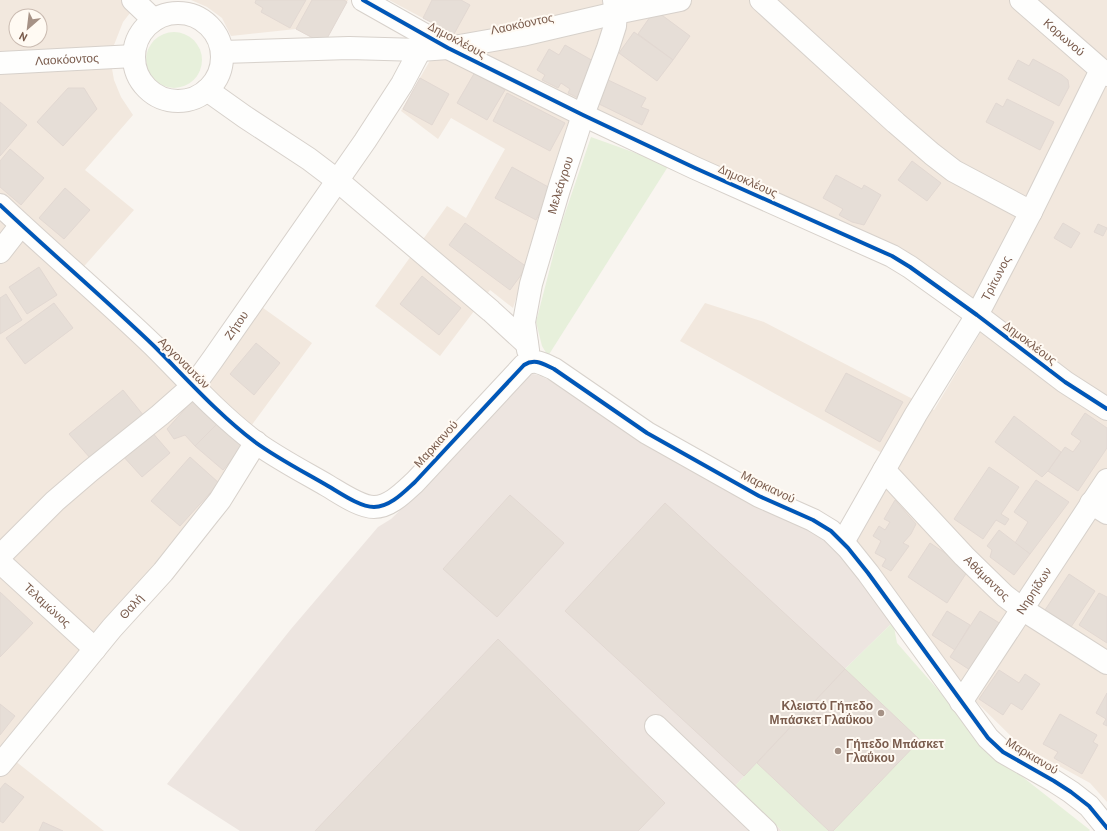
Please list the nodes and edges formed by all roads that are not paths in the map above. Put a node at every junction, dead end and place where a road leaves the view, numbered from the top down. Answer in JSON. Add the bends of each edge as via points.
{"nodes":[{"id":1,"x":133,"y":0,"type":"edge"},
{"id":2,"x":363,"y":0,"type":"edge"},
{"id":3,"x":680,"y":0,"type":"edge"},
{"id":4,"x":761,"y":0,"type":"edge"},
{"id":5,"x":1021,"y":0,"type":"edge"},
{"id":6,"x":615,"y":6,"type":"edge"},
{"id":7,"x":154,"y":20,"type":"junction"},
{"id":8,"x":448,"y":48,"type":"junction"},
{"id":9,"x":420,"y":50,"type":"junction"},
{"id":10,"x":222,"y":52,"type":"junction"},
{"id":11,"x":134,"y":56,"type":"junction"},
{"id":12,"x":0,"y":63,"type":"edge"},
{"id":13,"x":1104,"y":73,"type":"edge"},
{"id":14,"x":207,"y":90,"type":"junction"},
{"id":15,"x":583,"y":115,"type":"junction"},
{"id":16,"x":338,"y":181,"type":"junction"},
{"id":17,"x":0,"y":205,"type":"edge"},
{"id":18,"x":1031,"y":212,"type":"junction"},
{"id":19,"x":21,"y":225,"type":"junction"},
{"id":20,"x":0,"y":252,"type":"edge"},
{"id":21,"x":977,"y":316,"type":"junction"},
{"id":22,"x":528,"y":353,"type":"junction"},
{"id":23,"x":192,"y":386,"type":"junction"},
{"id":24,"x":1107,"y":409,"type":"edge"},
{"id":25,"x":256,"y":442,"type":"junction"},
{"id":26,"x":884,"y":470,"type":"junction"},
{"id":27,"x":1107,"y":480,"type":"edge"},
{"id":28,"x":374,"y":507,"type":"joint"},
{"id":29,"x":1099,"y":508,"type":"edge"},
{"id":30,"x":843,"y":542,"type":"junction"},
{"id":31,"x":0,"y":556,"type":"edge"},
{"id":32,"x":0,"y":562,"type":"edge"},
{"id":33,"x":1022,"y":609,"type":"junction"},
{"id":34,"x":95,"y":649,"type":"junction"},
{"id":35,"x":1107,"y":664,"type":"edge"},
{"id":36,"x":961,"y":702,"type":"junction"},
{"id":37,"x":656,"y":726,"type":"dead end"},
{"id":38,"x":0,"y":765,"type":"edge"},
{"id":39,"x":1107,"y":828,"type":"edge"},
{"id":40,"x":766,"y":831,"type":"edge"}],
"edges":[{"from":1,"to":7,"type":"street"},
{"from":2,"to":8,"type":"street","name":"Δημοκλέους"},
{"from":3,"to":6,"type":"street","name":"Λαοκόοντος"},
{"from":4,"to":18,"type":"street","via":[[932,154],[954,171]]},
{"from":5,"to":13,"type":"street","name":"Κορωνού"},
{"from":6,"to":8,"type":"street","name":"Λαοκόοντος","via":[[522,35]]},
{"from":6,"to":15,"type":"street","name":"Μελεάγρου","via":[[615,26]]},
{"from":7,"to":10,"type":"street","via":[[175,13],[197,17],[214,32]]},
{"from":7,"to":11,"type":"street","via":[[139,36]]},
{"from":8,"to":9,"type":"street","name":"Λαοκόοντος"},
{"from":8,"to":15,"type":"street","name":"Δημοκλέους"},
{"from":9,"to":10,"type":"street","name":"Λαοκόοντος","via":[[349,48]]},
{"from":9,"to":16,"type":"street","name":"Ζήτου","via":[[385,112]]},
{"from":10,"to":14,"type":"street","via":[[219,73]]},
{"from":11,"to":12,"type":"street","name":"Λαοκόοντος"},
{"from":11,"to":14,"type":"street","via":[[138,76],[157,96],[187,100]]},
{"from":13,"to":18,"type":"street","name":"Τρίτωνος"},
{"from":14,"to":16,"type":"street"},
{"from":15,"to":21,"type":"street","name":"Δημοκλέους","via":[[892,256]]},
{"from":15,"to":22,"type":"street","name":"Μελεάγρου","via":[[531,284],[524,322]]},
{"from":16,"to":22,"type":"street","via":[[491,311]]},
{"from":16,"to":23,"type":"street","name":"Ζήτου","via":[[214,359]]},
{"from":17,"to":19,"type":"street","name":"Αργοναυτών"},
{"from":18,"to":21,"type":"street","name":"Τρίτωνος"},
{"from":19,"to":20,"type":"street"},
{"from":19,"to":23,"type":"street","name":"Αργοναυτών","via":[[154,347]]},
{"from":21,"to":24,"type":"street","name":"Δημοκλέους","via":[[1065,382]]},
{"from":21,"to":26,"type":"street","name":"Τρίτωνος"},
{"from":22,"to":28,"type":"street","name":"Μαρκιανού","via":[[524,365],[415,482],[394,499]]},
{"from":22,"to":30,"type":"street","name":"Μαρκιανού","via":[[647,433],[759,496],[813,520]]},
{"from":23,"to":25,"type":"street","name":"Αργοναυτών"},
{"from":23,"to":31,"type":"street","name":"Ζήτου","via":[[55,501]]},
{"from":25,"to":28,"type":"street","name":"Αργοναυτών","via":[[346,496]]},
{"from":25,"to":34,"type":"street","name":"Θαλή","via":[[220,500],[163,572]]},
{"from":26,"to":30,"type":"street","name":"Τρίτωνος"},
{"from":26,"to":33,"type":"street","name":"Αθάμαντος","via":[[964,556]]},
{"from":27,"to":29,"type":"street","name":"Νηρηίδων"},
{"from":29,"to":33,"type":"street","name":"Νηρηίδων"},
{"from":30,"to":36,"type":"street","name":"Μαρκιανού"},
{"from":32,"to":34,"type":"street","name":"Τελαμώνος"},
{"from":33,"to":35,"type":"street","name":"Αθάμαντος"},
{"from":33,"to":36,"type":"street","name":"Νηρηίδων"},
{"from":34,"to":38,"type":"street","name":"Θαλή"},
{"from":36,"to":39,"type":"street","name":"Μαρκιανού","via":[[988,738],[1003,752],[1071,792],[1089,806]]},
{"from":37,"to":40,"type":"street"}]}
